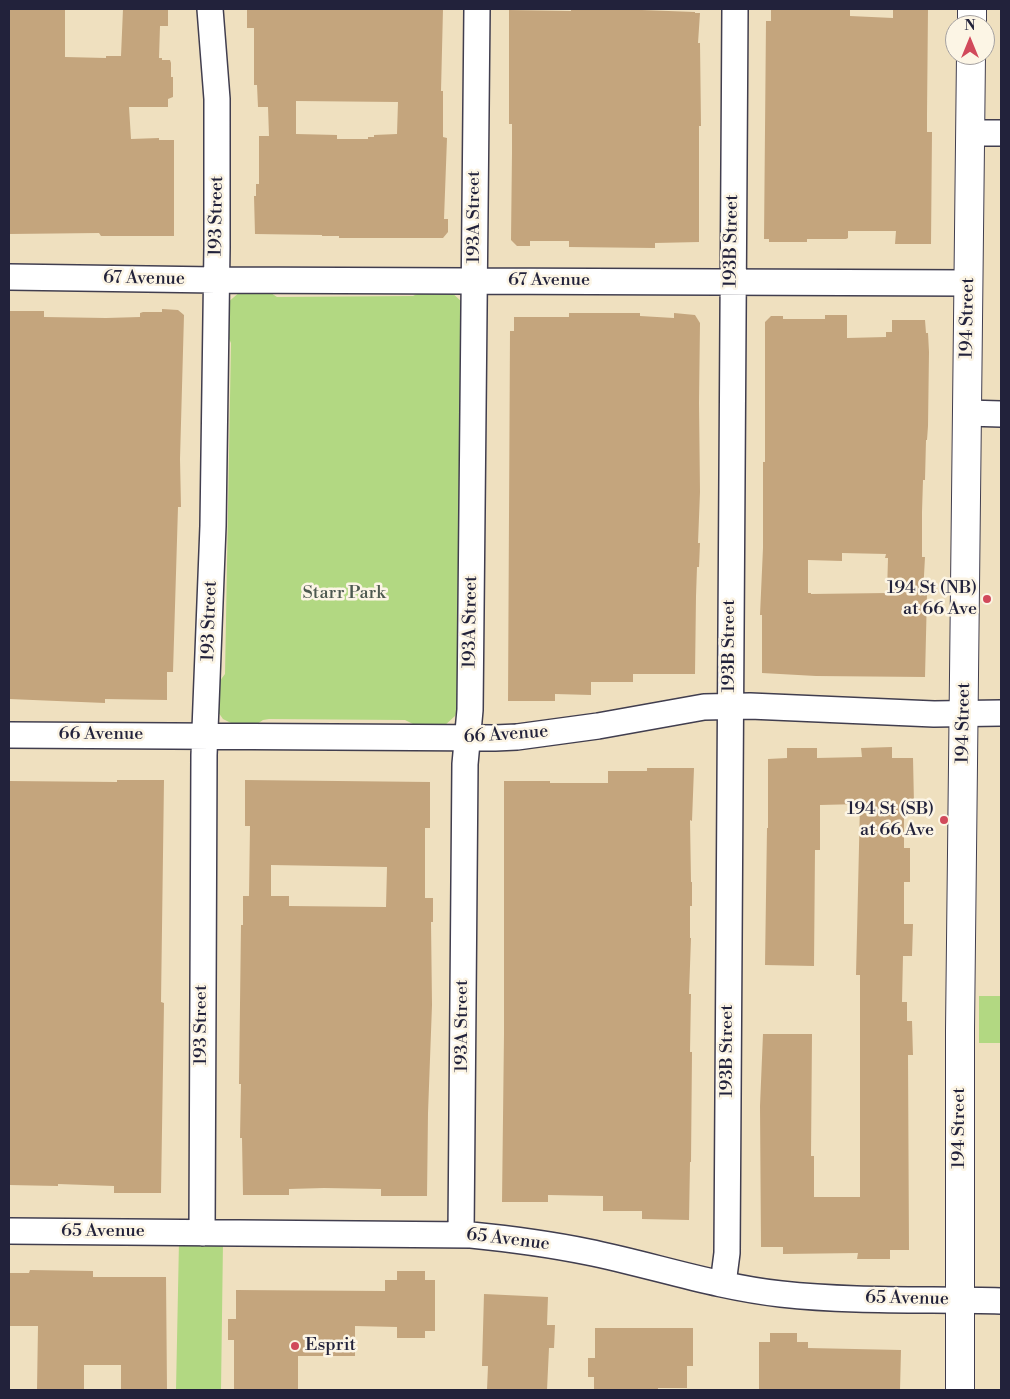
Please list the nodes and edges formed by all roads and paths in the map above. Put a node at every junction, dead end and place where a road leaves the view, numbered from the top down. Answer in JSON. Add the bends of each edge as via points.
{"nodes":[{"id":1,"x":210,"y":9,"type":"edge"},
{"id":2,"x":477,"y":9,"type":"edge"},
{"id":3,"x":735,"y":9,"type":"edge"},
{"id":4,"x":971,"y":65,"type":"edge"},
{"id":5,"x":971,"y":132,"type":"junction"},
{"id":6,"x":1001,"y":133,"type":"edge"},
{"id":7,"x":9,"y":277,"type":"edge"},
{"id":8,"x":216,"y":280,"type":"junction"},
{"id":9,"x":475,"y":281,"type":"junction"},
{"id":10,"x":732,"y":282,"type":"junction"},
{"id":11,"x":969,"y":283,"type":"junction"},
{"id":12,"x":967,"y":413,"type":"junction"},
{"id":13,"x":1001,"y":414,"type":"edge"},
{"id":14,"x":730,"y":706,"type":"junction"},
{"id":15,"x":1001,"y":713,"type":"edge"},
{"id":16,"x":964,"y":714,"type":"junction"},
{"id":17,"x":9,"y":735,"type":"edge"},
{"id":18,"x":205,"y":736,"type":"junction"},
{"id":19,"x":467,"y":738,"type":"junction"},
{"id":20,"x":9,"y":1231,"type":"edge"},
{"id":21,"x":202,"y":1233,"type":"junction"},
{"id":22,"x":461,"y":1234,"type":"junction"},
{"id":23,"x":723,"y":1284,"type":"junction"},
{"id":24,"x":960,"y":1299,"type":"junction"},
{"id":25,"x":1001,"y":1301,"type":"edge"},
{"id":26,"x":960,"y":1390,"type":"edge"}],
"edges":[{"from":1,"to":8,"type":"street","name":"193 Street","via":[[217,116]]},
{"from":2,"to":9,"type":"street","name":"193A Street"},
{"from":3,"to":10,"type":"street","name":"193B Street"},
{"from":4,"to":5,"type":"street","name":"194 Street"},
{"from":5,"to":6,"type":"street"},
{"from":5,"to":11,"type":"street","name":"194 Street"},
{"from":7,"to":8,"type":"street","name":"67 Avenue"},
{"from":8,"to":9,"type":"street","name":"67 Avenue"},
{"from":8,"to":18,"type":"street","name":"193 Street","via":[[213,526]]},
{"from":9,"to":10,"type":"street","name":"67 Avenue"},
{"from":9,"to":19,"type":"street","name":"193A Street","via":[[470,710]]},
{"from":10,"to":11,"type":"street","name":"67 Avenue"},
{"from":10,"to":14,"type":"street","name":"193B Street"},
{"from":11,"to":12,"type":"street","name":"194 Street"},
{"from":12,"to":13,"type":"street"},
{"from":12,"to":16,"type":"street","name":"194 Street"},
{"from":14,"to":16,"type":"street","name":"66 Avenue"},
{"from":14,"to":19,"type":"street","name":"66 Avenue","via":[[704,707],[517,737]]},
{"from":14,"to":23,"type":"street","name":"193B Street","via":[[727,1254]]},
{"from":15,"to":16,"type":"street","name":"66 Avenue"},
{"from":16,"to":24,"type":"street","name":"194 Street"},
{"from":17,"to":18,"type":"street","name":"66 Avenue"},
{"from":18,"to":19,"type":"street","name":"66 Avenue"},
{"from":18,"to":21,"type":"street","name":"193 Street"},
{"from":19,"to":22,"type":"street","name":"193A Street"},
{"from":20,"to":21,"type":"street","name":"65 Avenue"},
{"from":21,"to":22,"type":"street","name":"65 Avenue"},
{"from":22,"to":23,"type":"street","name":"65 Avenue","via":[[578,1250]]},
{"from":23,"to":24,"type":"street","name":"65 Avenue","via":[[810,1296]]},
{"from":24,"to":25,"type":"street","name":"65 Avenue"},
{"from":24,"to":26,"type":"street","name":"194 Street"}]}
